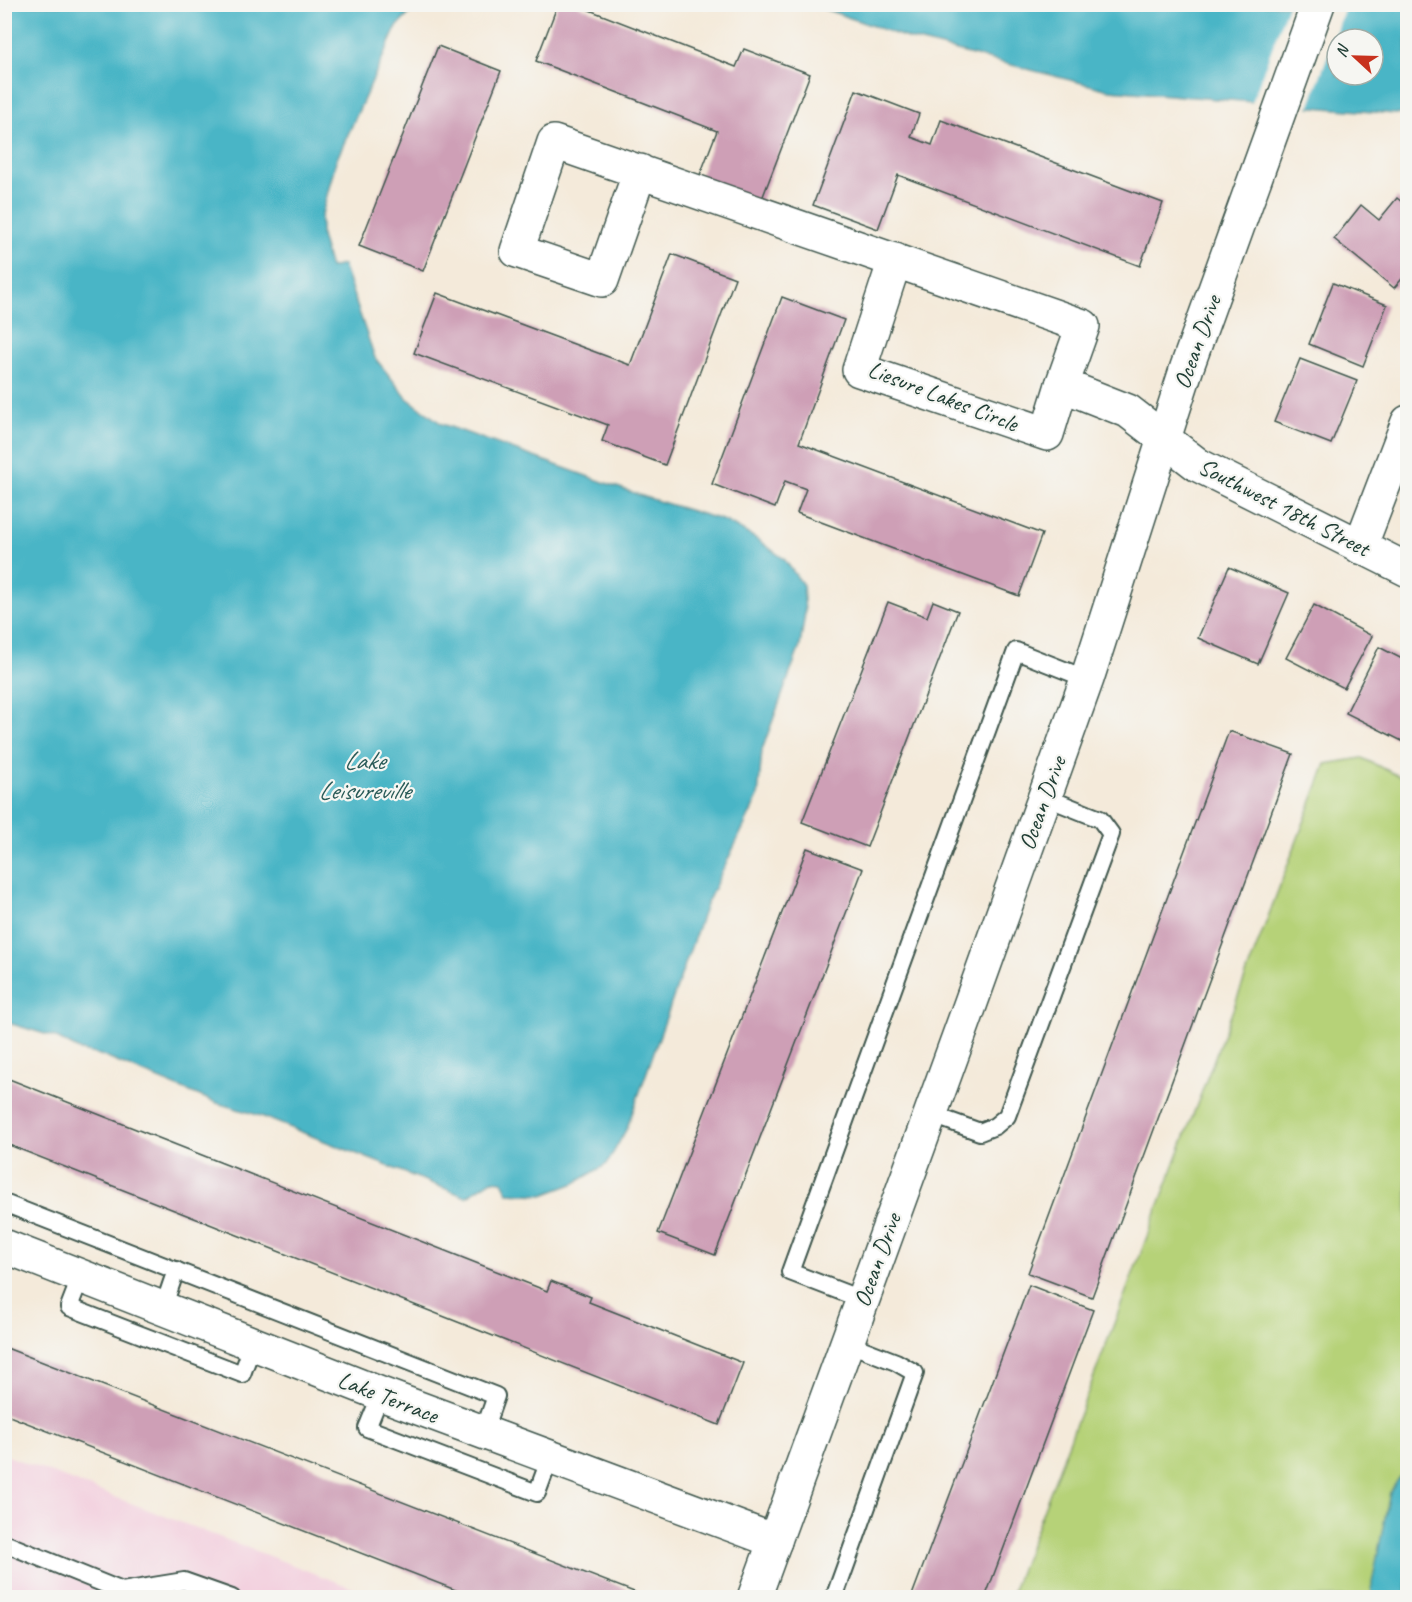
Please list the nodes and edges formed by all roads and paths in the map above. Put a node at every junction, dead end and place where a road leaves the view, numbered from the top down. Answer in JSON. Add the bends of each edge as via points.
{"nodes":[{"id":1,"x":1318,"y":4,"type":"edge"},
{"id":2,"x":640,"y":171,"type":"dead end"},
{"id":3,"x":895,"y":260,"type":"junction"},
{"id":4,"x":1062,"y":385,"type":"junction"},
{"id":5,"x":1407,"y":422,"type":"edge"},
{"id":6,"x":1164,"y":438,"type":"junction"},
{"id":7,"x":1360,"y":547,"type":"junction"},
{"id":8,"x":1407,"y":570,"type":"edge"},
{"id":9,"x":1087,"y":679,"type":"junction"},
{"id":10,"x":1045,"y":797,"type":"junction"},
{"id":11,"x":930,"y":1114,"type":"junction"},
{"id":12,"x":4,"y":1203,"type":"edge"},
{"id":13,"x":4,"y":1246,"type":"edge"},
{"id":14,"x":176,"y":1270,"type":"junction"},
{"id":15,"x":81,"y":1276,"type":"junction"},
{"id":16,"x":863,"y":1300,"type":"junction"},
{"id":17,"x":163,"y":1308,"type":"junction"},
{"id":18,"x":847,"y":1343,"type":"junction"},
{"id":19,"x":253,"y":1344,"type":"junction"},
{"id":20,"x":381,"y":1394,"type":"junction"},
{"id":21,"x":483,"y":1433,"type":"junction"},
{"id":22,"x":550,"y":1458,"type":"junction"},
{"id":23,"x":775,"y":1541,"type":"junction"},
{"id":24,"x":4,"y":1543,"type":"edge"},
{"id":25,"x":232,"y":1598,"type":"edge"},
{"id":26,"x":754,"y":1598,"type":"edge"},
{"id":27,"x":834,"y":1598,"type":"edge"}],
"edges":[{"from":1,"to":6,"type":"street","name":"Ocean Drive"},
{"from":2,"to":3,"type":"street","name":"Liesure Lakes Circle"},
{"from":3,"to":4,"type":"street","name":"Liesure Lakes Circle","via":[[1083,326]]},
{"from":3,"to":4,"type":"street","name":"Liesure Lakes Circle","via":[[859,370],[1047,435]]},
{"from":4,"to":6,"type":"street","via":[[1128,411]]},
{"from":5,"to":7,"type":"street"},
{"from":6,"to":7,"type":"street","name":"Southwest 18th Street","via":[[1198,465]]},
{"from":6,"to":9,"type":"street","name":"Ocean Drive"},
{"from":7,"to":8,"type":"street","name":"Southwest 18th Street"},
{"from":9,"to":10,"type":"street","name":"Ocean Drive"},
{"from":9,"to":16,"type":"lane","via":[[1016,651],[790,1272]]},
{"from":10,"to":11,"type":"street","name":"Ocean Drive"},
{"from":10,"to":11,"type":"lane","via":[[1100,819],[1111,834],[1007,1116],[981,1132]]},
{"from":11,"to":16,"type":"street","name":"Ocean Drive"},
{"from":12,"to":14,"type":"lane"},
{"from":13,"to":15,"type":"street","name":"Lake Terrace"},
{"from":14,"to":17,"type":"lane"},
{"from":14,"to":21,"type":"lane","via":[[496,1396]]},
{"from":15,"to":17,"type":"street","name":"Lake Terrace"},
{"from":15,"to":19,"type":"lane","via":[[69,1307],[242,1374]]},
{"from":16,"to":18,"type":"street","name":"Ocean Drive"},
{"from":17,"to":19,"type":"street","name":"Lake Terrace"},
{"from":18,"to":23,"type":"street","name":"Ocean Drive"},
{"from":18,"to":27,"type":"lane","via":[[915,1373]]},
{"from":19,"to":20,"type":"street","name":"Lake Terrace"},
{"from":20,"to":21,"type":"street","name":"Lake Terrace"},
{"from":20,"to":22,"type":"lane","via":[[367,1428],[537,1493]]},
{"from":21,"to":22,"type":"street","name":"Lake Terrace"},
{"from":22,"to":23,"type":"street","name":"Lake Terrace"},
{"from":23,"to":26,"type":"street","name":"Ocean Drive"},
{"from":24,"to":25,"type":"lane","via":[[122,1591],[184,1581]]}]}
